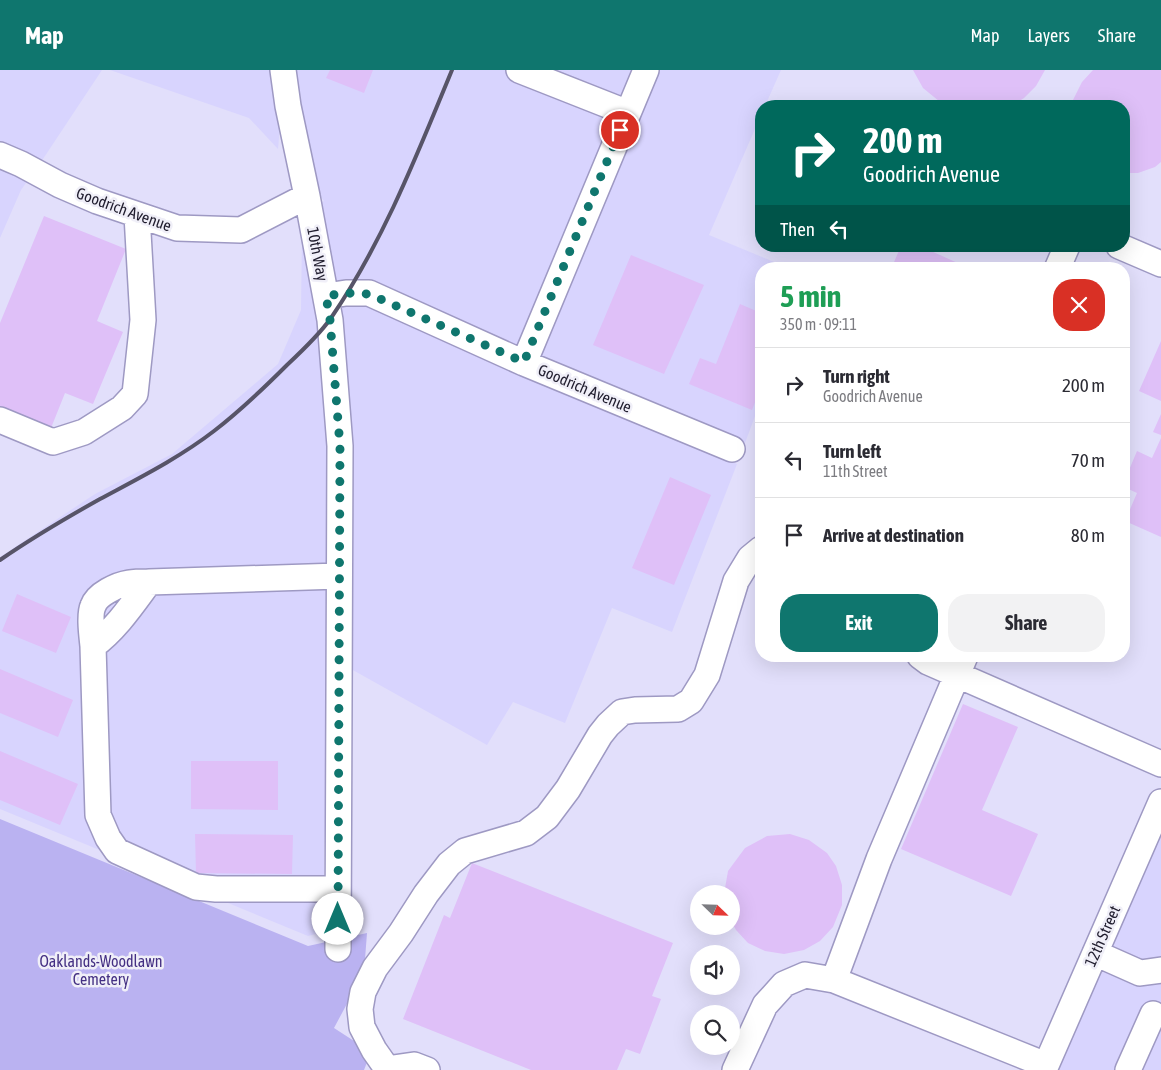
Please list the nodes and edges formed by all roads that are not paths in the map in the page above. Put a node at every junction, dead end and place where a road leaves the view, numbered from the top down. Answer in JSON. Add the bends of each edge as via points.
{"nodes":[{"id":1,"x":283,"y":70,"type":"edge"},
{"id":2,"x":519,"y":70,"type":"edge"},
{"id":3,"x":646,"y":70,"type":"edge"},
{"id":4,"x":628,"y":113,"type":"junction"},
{"id":5,"x":0,"y":156,"type":"edge"},
{"id":6,"x":307,"y":196,"type":"junction"},
{"id":7,"x":137,"y":215,"type":"junction"},
{"id":8,"x":1130,"y":251,"type":"edge"},
{"id":9,"x":1161,"y":264,"type":"edge"},
{"id":10,"x":326,"y":296,"type":"junction"},
{"id":11,"x":524,"y":362,"type":"junction"},
{"id":12,"x":0,"y":420,"type":"edge"},
{"id":13,"x":732,"y":449,"type":"dead end"},
{"id":14,"x":755,"y":554,"type":"edge"},
{"id":15,"x":339,"y":576,"type":"junction"},
{"id":16,"x":928,"y":662,"type":"edge"},
{"id":17,"x":961,"y":665,"type":"edge"},
{"id":18,"x":1161,"y":764,"type":"edge"},
{"id":19,"x":1161,"y":802,"type":"edge"},
{"id":20,"x":338,"y":889,"type":"junction"},
{"id":21,"x":338,"y":949,"type":"dead end"},
{"id":22,"x":1095,"y":953,"type":"junction"},
{"id":23,"x":1158,"y":963,"type":"edge"},
{"id":24,"x":834,"y":980,"type":"junction"},
{"id":25,"x":1153,"y":1014,"type":"dead end"},
{"id":26,"x":1045,"y":1067,"type":"edge"},
{"id":27,"x":389,"y":1070,"type":"edge"},
{"id":28,"x":426,"y":1070,"type":"edge"},
{"id":29,"x":735,"y":1070,"type":"edge"},
{"id":30,"x":1128,"y":1070,"type":"edge"}],
"edges":[{"from":1,"to":6,"type":"street","name":"10th Way"},
{"from":2,"to":4,"type":"street"},
{"from":3,"to":4,"type":"street"},
{"from":4,"to":11,"type":"street"},
{"from":5,"to":7,"type":"street","name":"Goodrich Avenue","via":[[97,201]]},
{"from":6,"to":7,"type":"street","name":"Goodrich Avenue","via":[[241,230],[177,228]]},
{"from":6,"to":10,"type":"street","name":"10th Way"},
{"from":7,"to":12,"type":"street","via":[[143,320],[135,394],[122,408],[84,432],[53,442]]},
{"from":8,"to":9,"type":"street"},
{"from":10,"to":11,"type":"street","name":"Goodrich Avenue","via":[[369,294]]},
{"from":10,"to":15,"type":"street","name":"10th Way","via":[[340,446]]},
{"from":11,"to":13,"type":"street","name":"Goodrich Avenue"},
{"from":14,"to":27,"type":"street","via":[[736,582],[707,675],[691,701],[678,709],[622,712],[600,735],[547,817],[526,832],[465,851],[449,864],[426,894],[374,968],[363,992],[360,1009],[362,1027]]},
{"from":15,"to":20,"type":"street","name":"10th Way"},
{"from":15,"to":20,"type":"street","via":[[149,582],[105,637],[93,646],[98,815],[117,851],[196,887]]},
{"from":16,"to":17,"type":"street"},
{"from":17,"to":18,"type":"street"},
{"from":17,"to":24,"type":"street","via":[[879,859]]},
{"from":19,"to":22,"type":"street","name":"12th Street"},
{"from":20,"to":21,"type":"street","name":"10th Way"},
{"from":22,"to":23,"type":"street","via":[[1140,973]]},
{"from":22,"to":26,"type":"street","name":"12th Street"},
{"from":24,"to":26,"type":"street"},
{"from":24,"to":29,"type":"street","via":[[805,975],[784,984],[765,1005]]},
{"from":25,"to":30,"type":"street"},
{"from":27,"to":28,"type":"street","via":[[414,1065]]}]}
